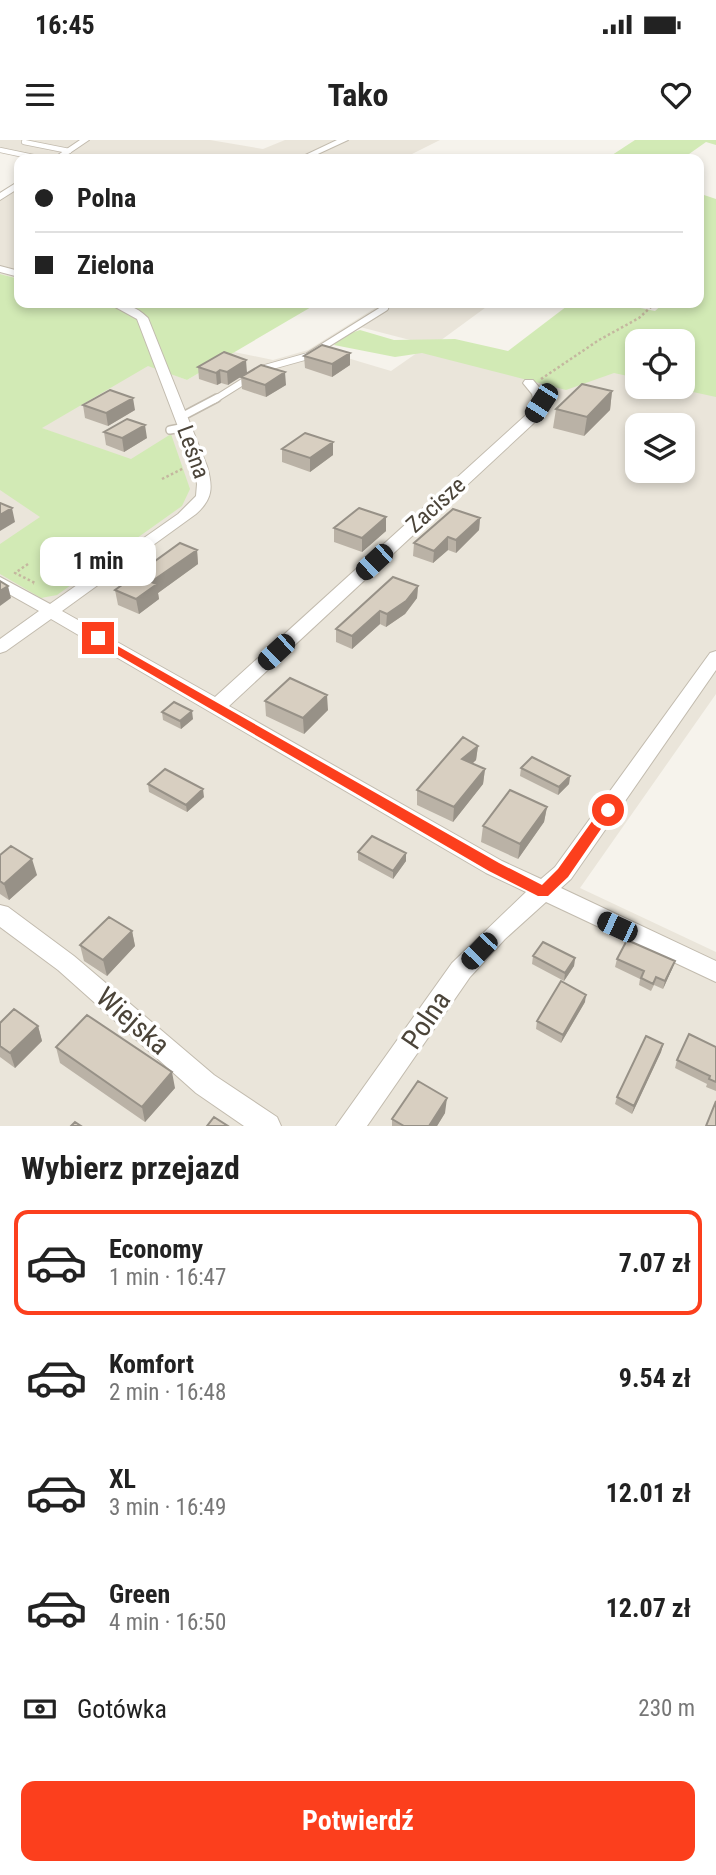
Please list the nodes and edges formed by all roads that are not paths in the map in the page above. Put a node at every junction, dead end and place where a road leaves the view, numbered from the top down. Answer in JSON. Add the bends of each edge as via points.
{"nodes":[{"id":1,"x":85,"y":140,"type":"edge"},
{"id":2,"x":344,"y":140,"type":"edge"},
{"id":3,"x":24,"y":142,"type":"dead end"},
{"id":4,"x":0,"y":150,"type":"edge"},
{"id":5,"x":69,"y":151,"type":"junction"},
{"id":6,"x":19,"y":154,"type":"edge"},
{"id":7,"x":64,"y":154,"type":"edge"},
{"id":8,"x":312,"y":154,"type":"edge"},
{"id":9,"x":126,"y":308,"type":"edge"},
{"id":10,"x":385,"y":308,"type":"dead end"},
{"id":11,"x":530,"y":385,"type":"road end"},
{"id":12,"x":178,"y":425,"type":"junction"},
{"id":13,"x":0,"y":582,"type":"edge"},
{"id":14,"x":50,"y":611,"type":"junction"},
{"id":15,"x":0,"y":648,"type":"edge"},
{"id":16,"x":716,"y":657,"type":"edge"},
{"id":17,"x":217,"y":706,"type":"junction"},
{"id":18,"x":543,"y":892,"type":"junction"},
{"id":19,"x":0,"y":914,"type":"edge"},
{"id":20,"x":716,"y":972,"type":"edge"},
{"id":21,"x":267,"y":1126,"type":"edge"},
{"id":22,"x":350,"y":1126,"type":"edge"}],
"edges":[{"from":1,"to":5,"type":"street"},
{"from":2,"to":8,"type":"street"},
{"from":3,"to":5,"type":"lane"},
{"from":4,"to":6,"type":"lane"},
{"from":5,"to":7,"type":"street"},
{"from":9,"to":12,"type":"street","name":"Leśna","via":[[142,318]]},
{"from":10,"to":12,"type":"lane","via":[[308,356],[265,368]]},
{"from":11,"to":17,"type":"street","name":"Zacisze","via":[[541,403],[531,418]]},
{"from":12,"to":14,"type":"street","name":"Leśna","via":[[200,466],[206,486],[204,499]]},
{"from":13,"to":14,"type":"street"},
{"from":14,"to":15,"type":"street","name":"Leśna"},
{"from":14,"to":17,"type":"street"},
{"from":16,"to":18,"type":"street","name":"Polna","via":[[563,873]]},
{"from":17,"to":18,"type":"street"},
{"from":18,"to":20,"type":"street"},
{"from":18,"to":22,"type":"street","name":"Polna","via":[[461,970]]},
{"from":19,"to":21,"type":"street","name":"Wiejska","via":[[66,963],[205,1084]]}]}
